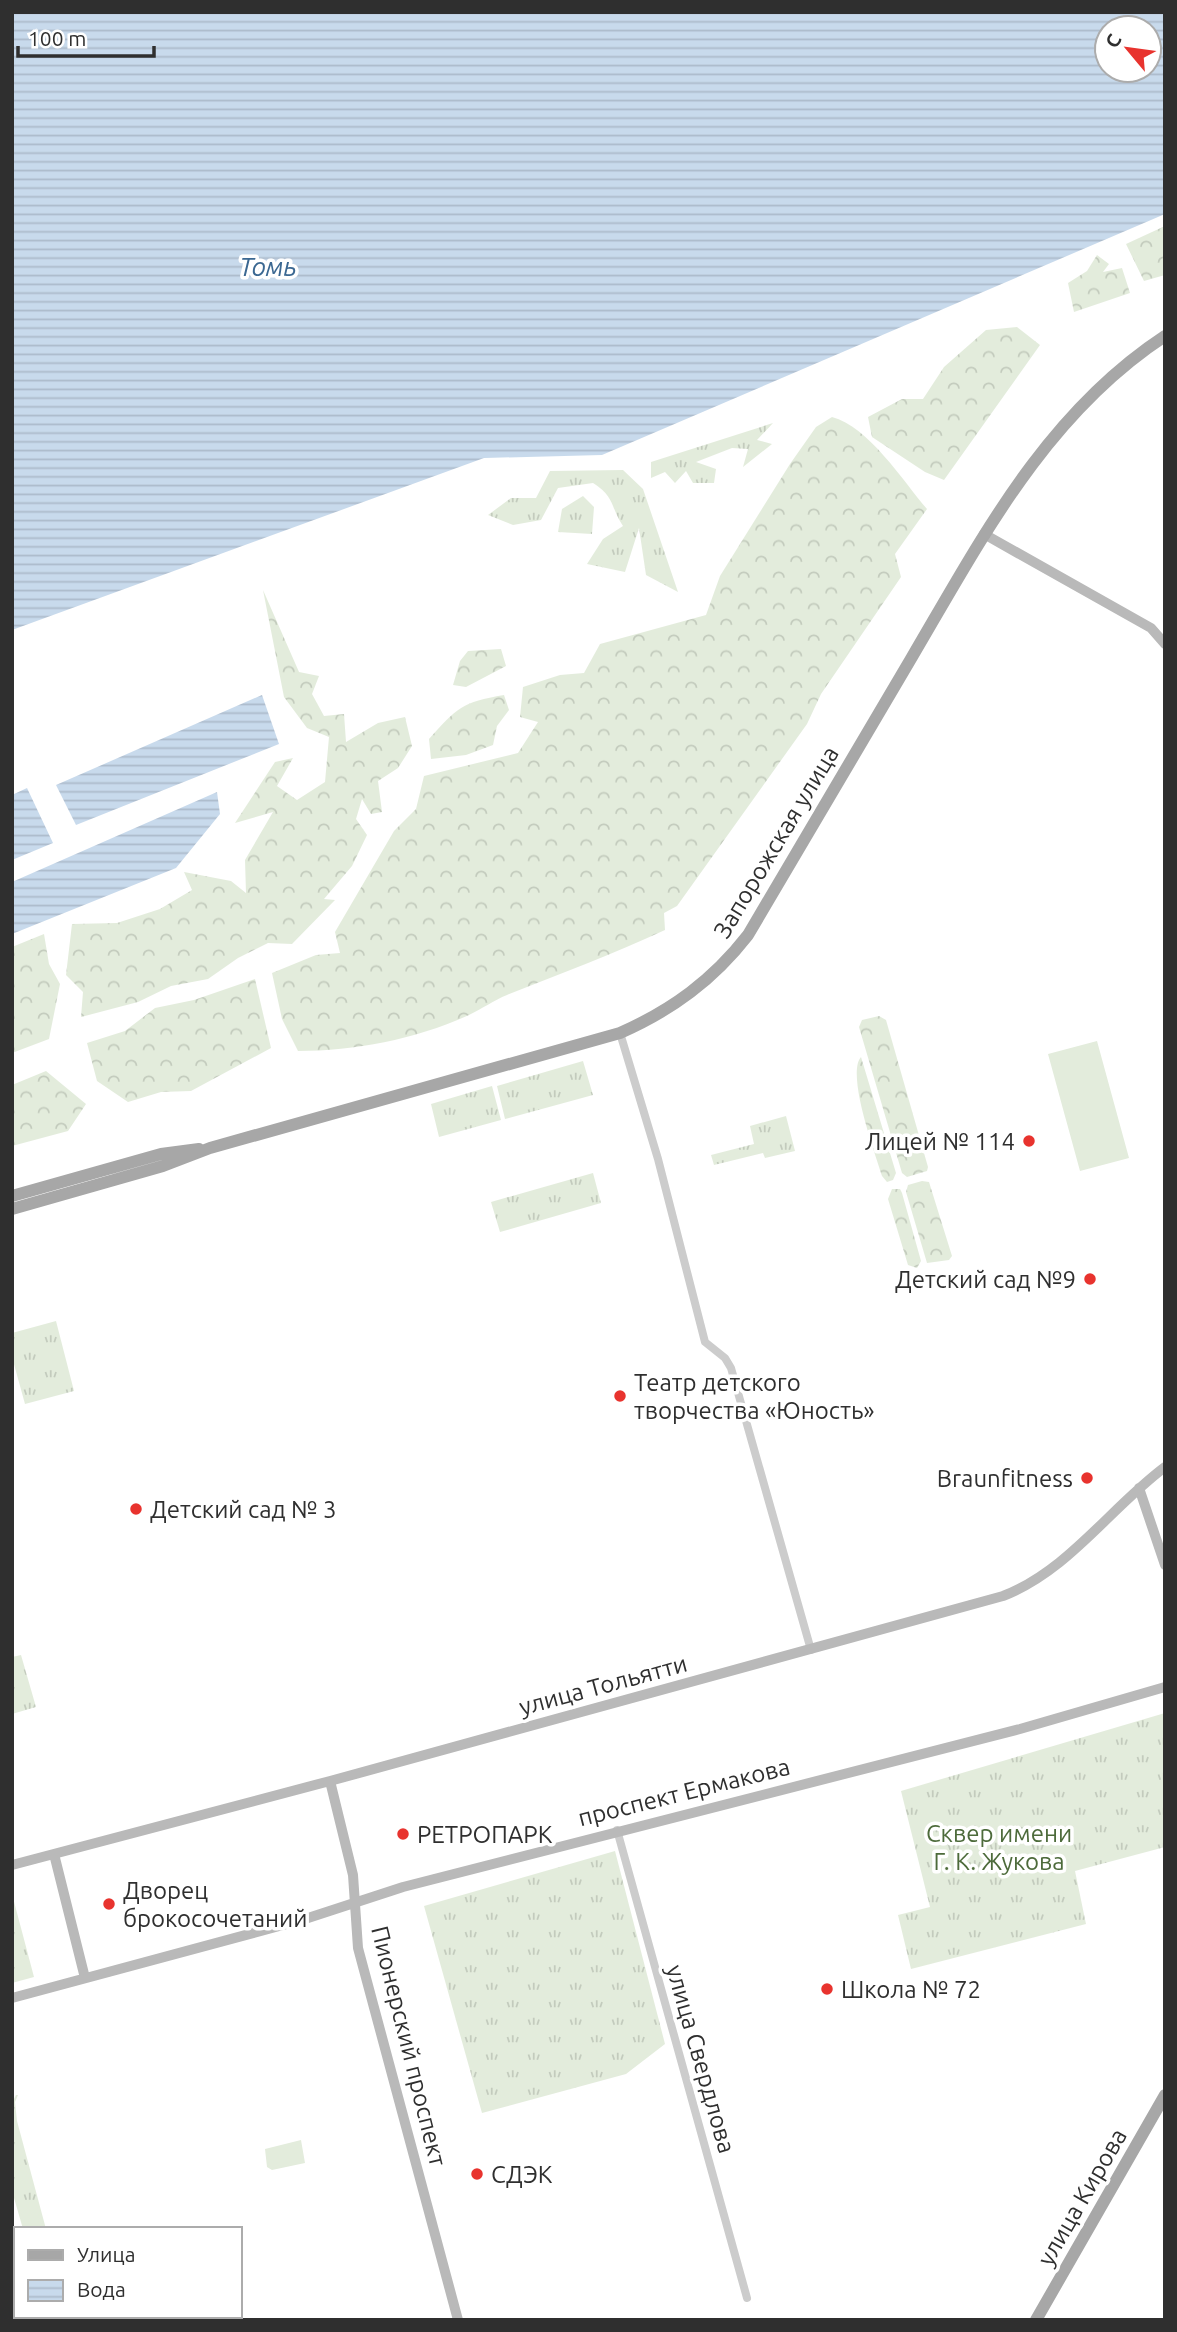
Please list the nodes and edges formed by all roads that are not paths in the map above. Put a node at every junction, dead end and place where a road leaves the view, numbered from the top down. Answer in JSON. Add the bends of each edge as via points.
{"nodes":[{"id":1,"x":1165,"y":336,"type":"edge"},
{"id":2,"x":984,"y":534,"type":"junction"},
{"id":3,"x":1165,"y":644,"type":"edge"},
{"id":4,"x":621,"y":1033,"type":"junction"},
{"id":5,"x":210,"y":1148,"type":"junction"},
{"id":6,"x":12,"y":1196,"type":"edge"},
{"id":7,"x":12,"y":1209,"type":"edge"},
{"id":8,"x":1165,"y":1467,"type":"edge"},
{"id":9,"x":1139,"y":1488,"type":"junction"},
{"id":10,"x":1165,"y":1565,"type":"edge"},
{"id":11,"x":811,"y":1650,"type":"junction"},
{"id":12,"x":1165,"y":1687,"type":"edge"},
{"id":13,"x":330,"y":1781,"type":"junction"},
{"id":14,"x":617,"y":1830,"type":"junction"},
{"id":15,"x":54,"y":1854,"type":"junction"},
{"id":16,"x":12,"y":1864,"type":"edge"},
{"id":17,"x":354,"y":1904,"type":"junction"},
{"id":18,"x":85,"y":1978,"type":"junction"},
{"id":19,"x":12,"y":1998,"type":"edge"},
{"id":20,"x":1165,"y":2095,"type":"edge"},
{"id":21,"x":747,"y":2298,"type":"dead end"},
{"id":22,"x":458,"y":2320,"type":"edge"},
{"id":23,"x":1036,"y":2320,"type":"edge"}],
"edges":[{"from":1,"to":2,"type":"main road","name":"Запорожская улица","via":[[1114,375],[1068,419],[1027,468]]},
{"from":2,"to":3,"type":"main road","via":[[1151,628]]},
{"from":2,"to":4,"type":"main road","name":"Запорожская улица","via":[[748,935],[699,989]]},
{"from":4,"to":5,"type":"main road","name":"Запорожская улица"},
{"from":4,"to":11,"type":"street","via":[[705,1342],[731,1368]]},
{"from":5,"to":6,"type":"main road","name":"Запорожская улица","via":[[161,1154]]},
{"from":5,"to":7,"type":"main road","name":"Запорожская улица","via":[[163,1167]]},
{"from":8,"to":9,"type":"main road","name":"улица Тольятти"},
{"from":9,"to":10,"type":"main road"},
{"from":9,"to":11,"type":"main road","name":"улица Тольятти","via":[[1024,1588]]},
{"from":11,"to":13,"type":"main road","name":"улица Тольятти"},
{"from":12,"to":14,"type":"main road","name":"проспект Ермакова","via":[[994,1736]]},
{"from":13,"to":15,"type":"main road","name":"улица Тольятти"},
{"from":13,"to":17,"type":"main road","name":"Пионерский проспект","via":[[349,1855]]},
{"from":14,"to":17,"type":"main road","name":"проспект Ермакова"},
{"from":14,"to":21,"type":"street","name":"улица Свердлова"},
{"from":15,"to":16,"type":"main road","name":"улица Тольятти"},
{"from":15,"to":18,"type":"main road"},
{"from":17,"to":18,"type":"main road","name":"проспект Ермакова"},
{"from":17,"to":22,"type":"main road","name":"Пионерский проспект","via":[[358,1948]]},
{"from":18,"to":19,"type":"main road","name":"проспект Ермакова"},
{"from":20,"to":23,"type":"main road","name":"улица Кирова"}]}
